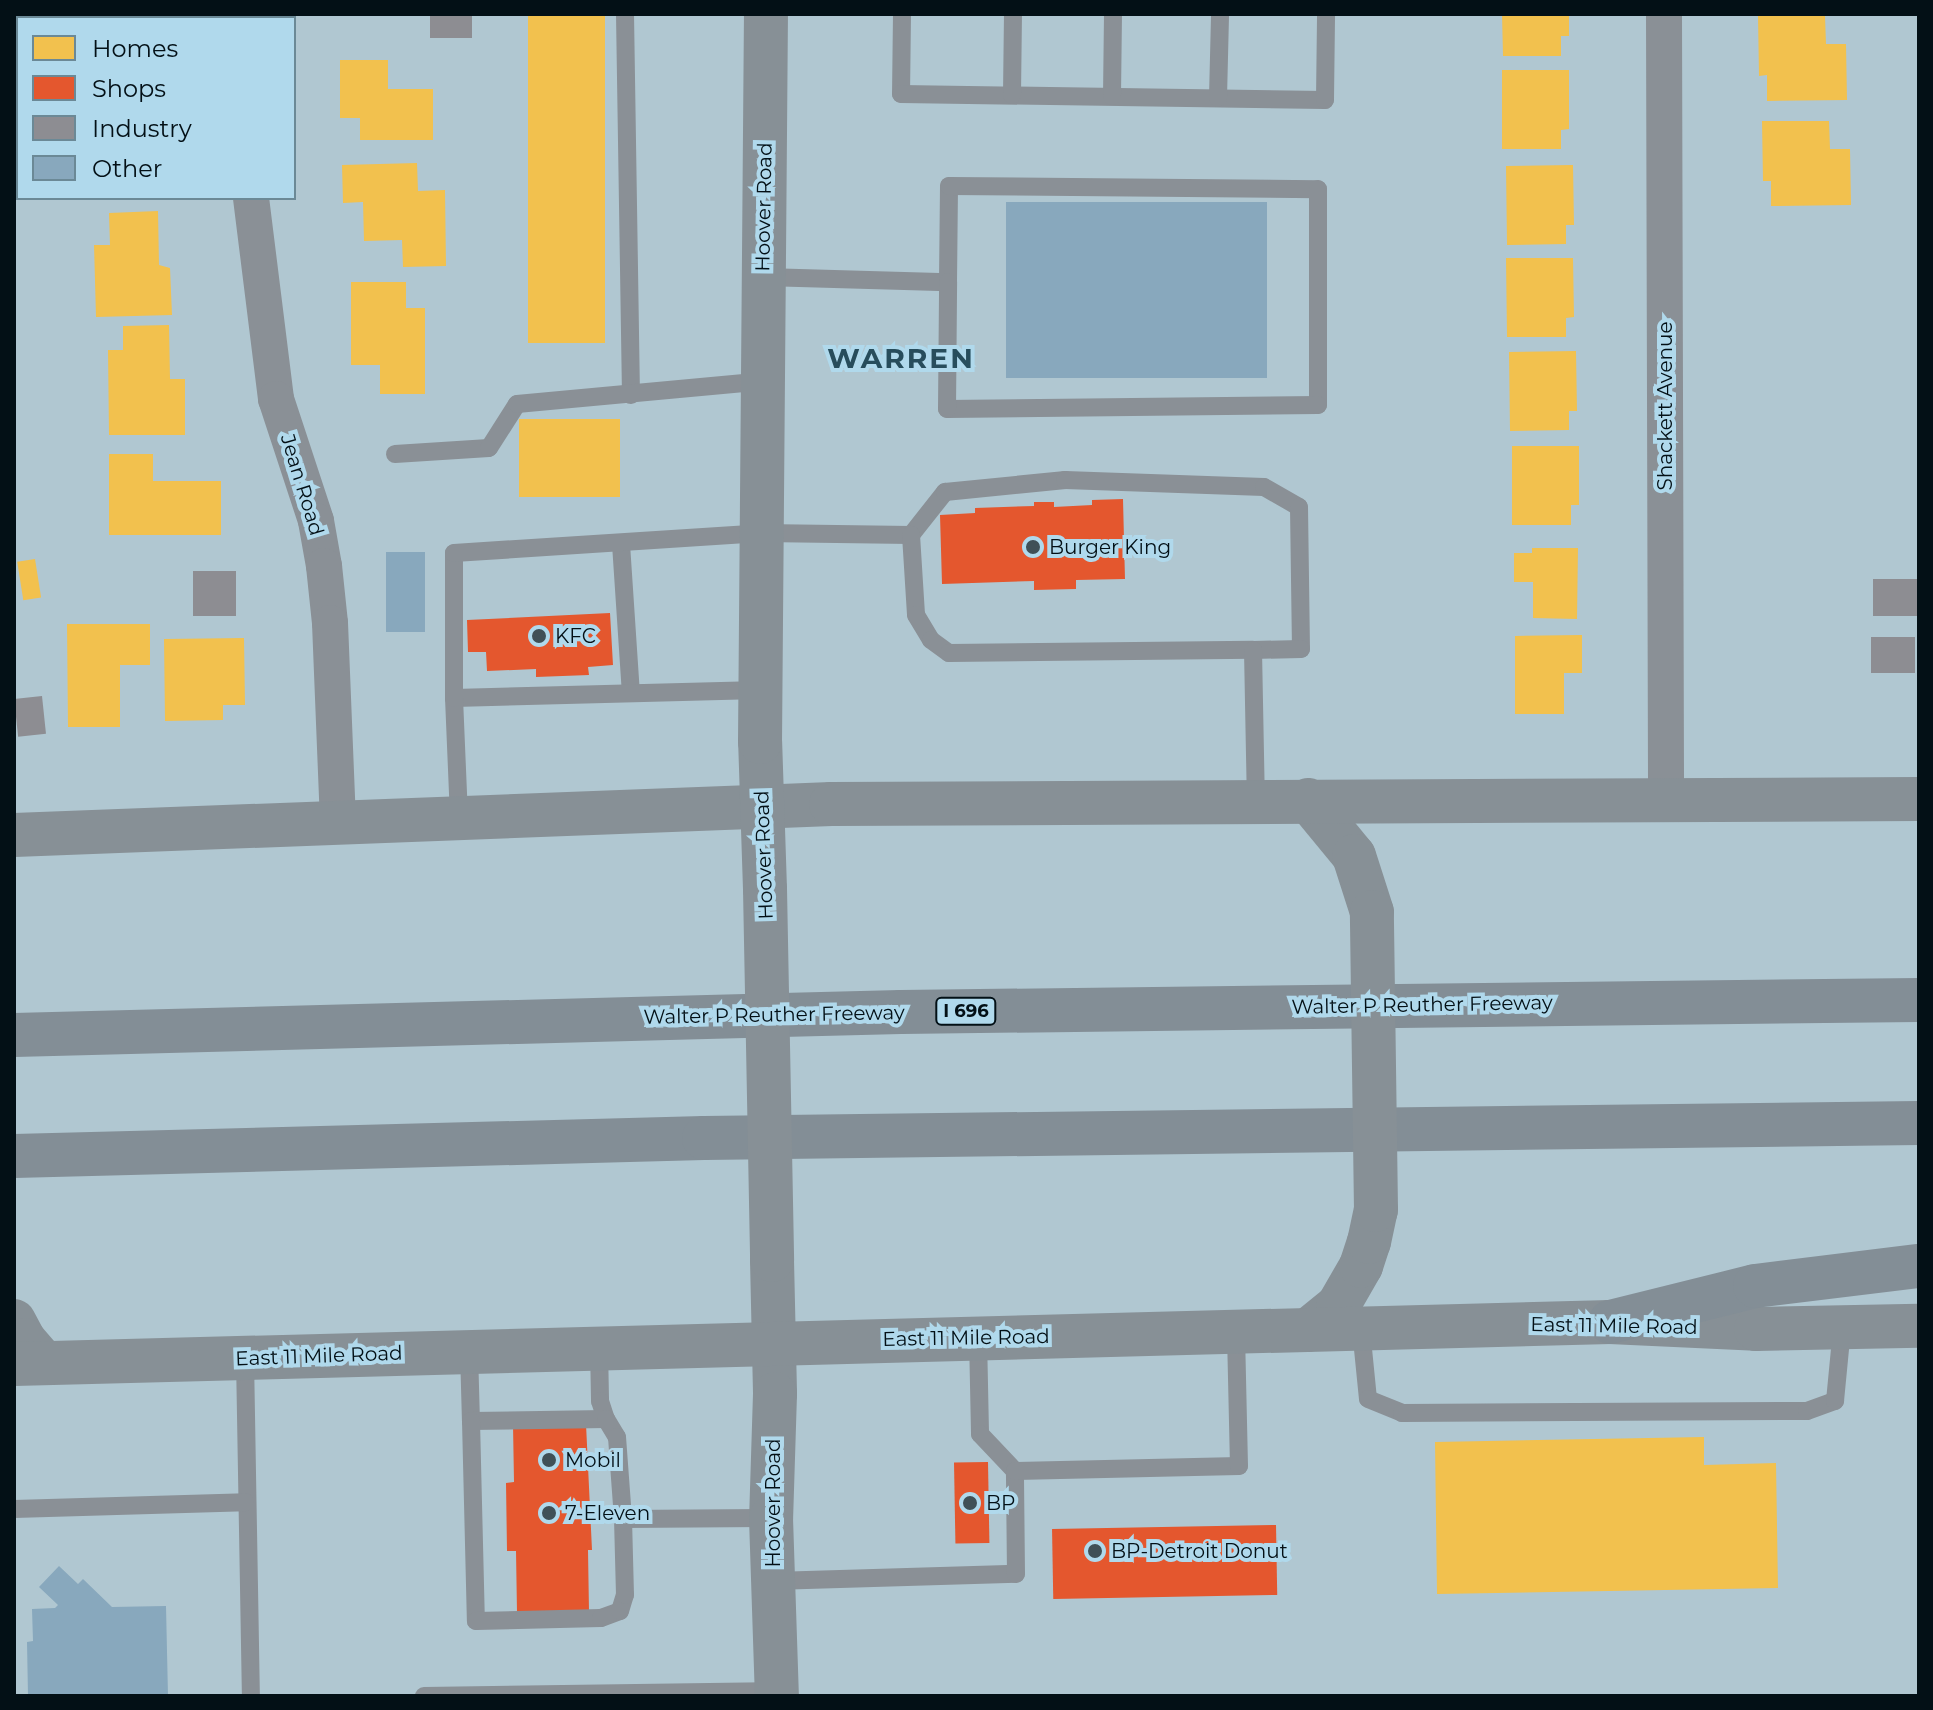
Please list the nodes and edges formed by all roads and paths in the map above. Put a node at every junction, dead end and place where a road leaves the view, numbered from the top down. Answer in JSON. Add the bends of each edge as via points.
{"nodes":[{"id":1,"x":625,"y":14,"type":"edge"},
{"id":2,"x":766,"y":14,"type":"edge"},
{"id":3,"x":902,"y":14,"type":"edge"},
{"id":4,"x":1013,"y":14,"type":"edge"},
{"id":5,"x":1113,"y":14,"type":"edge"},
{"id":6,"x":1220,"y":14,"type":"edge"},
{"id":7,"x":1326,"y":14,"type":"edge"},
{"id":8,"x":1664,"y":14,"type":"edge"},
{"id":9,"x":1012,"y":95,"type":"junction"},
{"id":10,"x":1112,"y":96,"type":"junction"},
{"id":11,"x":1218,"y":98,"type":"junction"},
{"id":12,"x":251,"y":200,"type":"edge"},
{"id":13,"x":764,"y":277,"type":"junction"},
{"id":14,"x":948,"y":282,"type":"junction"},
{"id":15,"x":763,"y":381,"type":"junction"},
{"id":16,"x":631,"y":395,"type":"junction"},
{"id":17,"x":395,"y":454,"type":"dead end"},
{"id":18,"x":761,"y":533,"type":"junction"},
{"id":19,"x":911,"y":535,"type":"junction"},
{"id":20,"x":621,"y":544,"type":"junction"},
{"id":21,"x":1253,"y":650,"type":"junction"},
{"id":22,"x":760,"y":690,"type":"junction"},
{"id":23,"x":631,"y":693,"type":"junction"},
{"id":24,"x":454,"y":698,"type":"junction"},
{"id":25,"x":1666,"y":798,"type":"junction"},
{"id":26,"x":1919,"y":799,"type":"edge"},
{"id":27,"x":1256,"y":800,"type":"junction"},
{"id":28,"x":1308,"y":800,"type":"junction"},
{"id":29,"x":762,"y":806,"type":"junction"},
{"id":30,"x":459,"y":817,"type":"junction"},
{"id":31,"x":338,"y":822,"type":"junction"},
{"id":32,"x":31,"y":834,"type":"edge"},
{"id":33,"x":14,"y":860,"type":"edge"},
{"id":34,"x":1919,"y":1000,"type":"edge"},
{"id":35,"x":14,"y":1035,"type":"edge"},
{"id":36,"x":1919,"y":1123,"type":"edge"},
{"id":37,"x":14,"y":1156,"type":"edge"},
{"id":38,"x":1919,"y":1266,"type":"edge"},
{"id":39,"x":14,"y":1321,"type":"edge"},
{"id":40,"x":1610,"y":1322,"type":"junction"},
{"id":41,"x":1919,"y":1326,"type":"edge"},
{"id":42,"x":1842,"y":1328,"type":"junction"},
{"id":43,"x":1361,"y":1329,"type":"junction"},
{"id":44,"x":1308,"y":1330,"type":"junction"},
{"id":45,"x":1236,"y":1332,"type":"junction"},
{"id":46,"x":978,"y":1337,"type":"junction"},
{"id":47,"x":774,"y":1343,"type":"junction"},
{"id":48,"x":599,"y":1347,"type":"junction"},
{"id":49,"x":469,"y":1351,"type":"junction"},
{"id":50,"x":245,"y":1358,"type":"junction"},
{"id":51,"x":29,"y":1363,"type":"edge"},
{"id":52,"x":606,"y":1419,"type":"junction"},
{"id":53,"x":471,"y":1421,"type":"junction"},
{"id":54,"x":1015,"y":1471,"type":"junction"},
{"id":55,"x":245,"y":1502,"type":"junction"},
{"id":56,"x":14,"y":1509,"type":"edge"},
{"id":57,"x":771,"y":1518,"type":"junction"},
{"id":58,"x":623,"y":1519,"type":"junction"},
{"id":59,"x":773,"y":1581,"type":"junction"},
{"id":60,"x":623,"y":1694,"type":"edge"},
{"id":61,"x":777,"y":1694,"type":"edge"},
{"id":62,"x":251,"y":1696,"type":"edge"},
{"id":63,"x":424,"y":1696,"type":"edge"}],
"edges":[{"from":1,"to":16,"type":"lane"},
{"from":2,"to":13,"type":"main road","name":"Hoover Road"},
{"from":3,"to":9,"type":"lane","via":[[901,94]]},
{"from":4,"to":9,"type":"lane"},
{"from":5,"to":10,"type":"lane"},
{"from":6,"to":11,"type":"lane"},
{"from":7,"to":11,"type":"lane","via":[[1325,100]]},
{"from":8,"to":25,"type":"street","name":"Shackett Avenue"},
{"from":9,"to":10,"type":"lane"},
{"from":10,"to":11,"type":"lane"},
{"from":12,"to":31,"type":"street","name":"Jean Road","via":[[276,399],[316,521],[324,566]]},
{"from":13,"to":14,"type":"lane"},
{"from":13,"to":15,"type":"main road","name":"Hoover Road"},
{"from":14,"to":14,"type":"lane","via":[[949,186],[1318,189],[1318,405],[947,409]]},
{"from":15,"to":16,"type":"lane"},
{"from":15,"to":18,"type":"main road","name":"Hoover Road"},
{"from":16,"to":17,"type":"lane","via":[[517,404],[489,448]]},
{"from":18,"to":19,"type":"lane"},
{"from":18,"to":20,"type":"lane"},
{"from":18,"to":22,"type":"main road","name":"Hoover Road"},
{"from":19,"to":21,"type":"lane","via":[[916,615],[931,640],[949,653]]},
{"from":19,"to":21,"type":"lane","via":[[945,492],[1065,480],[1264,487],[1299,507],[1301,649]]},
{"from":20,"to":23,"type":"lane"},
{"from":20,"to":24,"type":"lane","via":[[454,553]]},
{"from":21,"to":27,"type":"lane"},
{"from":22,"to":23,"type":"lane"},
{"from":22,"to":29,"type":"main road","name":"Hoover Road"},
{"from":23,"to":24,"type":"lane"},
{"from":24,"to":30,"type":"lane"},
{"from":25,"to":26,"type":"main road"},
{"from":25,"to":28,"type":"main road"},
{"from":27,"to":28,"type":"main road"},
{"from":27,"to":29,"type":"main road"},
{"from":28,"to":44,"type":"main road","bridge":true,"via":[[1342,838],[1366,884],[1372,912],[1376,1210],[1361,1266],[1338,1306]]},
{"from":29,"to":30,"type":"main road"},
{"from":29,"to":47,"type":"main road","name":"Hoover Road","bridge":true},
{"from":30,"to":31,"type":"main road"},
{"from":31,"to":32,"type":"main road"},
{"from":32,"to":33,"type":"main road"},
{"from":34,"to":35,"type":"highway","name":"Walter P Reuther Freeway","number":"I 696","via":[[901,1012]]},
{"from":36,"to":37,"type":"highway","via":[[704,1138]]},
{"from":38,"to":40,"type":"highway","via":[[1755,1286]]},
{"from":39,"to":51,"type":"main road"},
{"from":40,"to":42,"type":"main road","name":"East 11 Mile Road"},
{"from":40,"to":43,"type":"main road","name":"East 11 Mile Road"},
{"from":41,"to":42,"type":"main road","name":"East 11 Mile Road"},
{"from":42,"to":43,"type":"lane","via":[[1835,1401],[1807,1411],[1434,1413],[1402,1413],[1368,1399]]},
{"from":43,"to":44,"type":"main road","name":"East 11 Mile Road"},
{"from":44,"to":45,"type":"main road","name":"East 11 Mile Road"},
{"from":45,"to":46,"type":"main road","name":"East 11 Mile Road"},
{"from":45,"to":54,"type":"lane","via":[[1239,1466]]},
{"from":46,"to":47,"type":"main road","name":"East 11 Mile Road"},
{"from":46,"to":54,"type":"lane","via":[[980,1434]]},
{"from":47,"to":48,"type":"main road","name":"East 11 Mile Road"},
{"from":47,"to":57,"type":"main road","name":"Hoover Road"},
{"from":48,"to":49,"type":"main road","name":"East 11 Mile Road"},
{"from":48,"to":52,"type":"lane","via":[[600,1401]]},
{"from":49,"to":50,"type":"main road","name":"East 11 Mile Road"},
{"from":49,"to":53,"type":"lane"},
{"from":50,"to":51,"type":"main road","name":"East 11 Mile Road"},
{"from":50,"to":55,"type":"lane"},
{"from":52,"to":53,"type":"lane"},
{"from":52,"to":58,"type":"lane","via":[[617,1437]]},
{"from":53,"to":58,"type":"lane","via":[[476,1621],[601,1618],[620,1611],[625,1595]]},
{"from":54,"to":59,"type":"lane","via":[[1016,1574]]},
{"from":55,"to":56,"type":"lane"},
{"from":55,"to":62,"type":"lane"},
{"from":57,"to":58,"type":"lane"},
{"from":57,"to":59,"type":"main road","name":"Hoover Road"},
{"from":59,"to":61,"type":"main road","name":"Hoover Road"},
{"from":60,"to":61,"type":"lane"},
{"from":60,"to":63,"type":"lane"}]}
